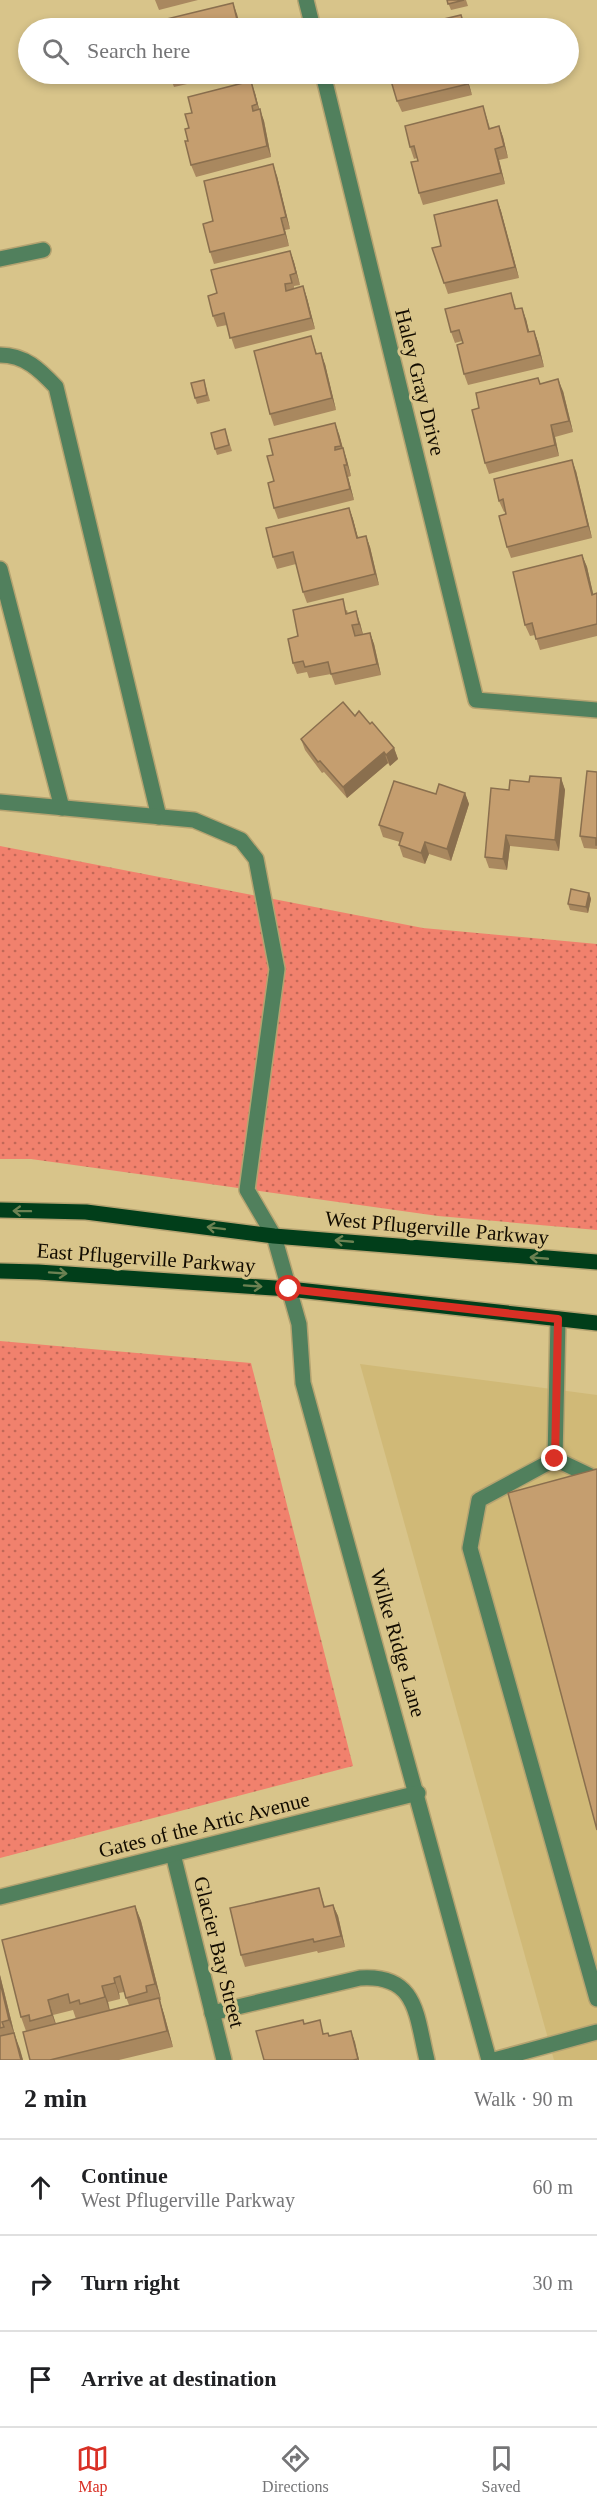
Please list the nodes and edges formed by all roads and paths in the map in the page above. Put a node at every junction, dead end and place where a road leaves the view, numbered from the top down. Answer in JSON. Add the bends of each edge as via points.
{"nodes":[{"id":1,"x":306,"y":0,"type":"edge"},
{"id":2,"x":310,"y":18,"type":"edge"},
{"id":3,"x":326,"y":84,"type":"edge"},
{"id":4,"x":43,"y":250,"type":"dead end"},
{"id":5,"x":0,"y":259,"type":"edge"},
{"id":6,"x":0,"y":355,"type":"edge"},
{"id":7,"x":0,"y":569,"type":"edge"},
{"id":8,"x":597,"y":710,"type":"edge"},
{"id":9,"x":0,"y":802,"type":"edge"},
{"id":10,"x":62,"y":808,"type":"junction"},
{"id":11,"x":159,"y":817,"type":"junction"},
{"id":12,"x":0,"y":1210,"type":"edge"},
{"id":13,"x":274,"y":1236,"type":"junction"},
{"id":14,"x":597,"y":1262,"type":"edge"},
{"id":15,"x":0,"y":1271,"type":"edge"},
{"id":16,"x":289,"y":1289,"type":"junction"},
{"id":17,"x":558,"y":1319,"type":"junction"},
{"id":18,"x":597,"y":1323,"type":"edge"},
{"id":19,"x":555,"y":1459,"type":"junction"},
{"id":20,"x":597,"y":1479,"type":"edge"},
{"id":21,"x":418,"y":1793,"type":"junction"},
{"id":22,"x":173,"y":1854,"type":"junction"},
{"id":23,"x":0,"y":1898,"type":"edge"},
{"id":24,"x":597,"y":1999,"type":"edge"},
{"id":25,"x":212,"y":2013,"type":"junction"},
{"id":26,"x":597,"y":2032,"type":"edge"},
{"id":27,"x":218,"y":2059,"type":"edge"},
{"id":28,"x":427,"y":2060,"type":"edge"},
{"id":29,"x":489,"y":2060,"type":"edge"},
{"id":30,"x":494,"y":2060,"type":"edge"}],
"edges":[{"from":1,"to":2,"type":"street"},
{"from":3,"to":8,"type":"street","name":"Haley Gray Drive","via":[[476,700]]},
{"from":4,"to":5,"type":"street"},
{"from":6,"to":11,"type":"street","via":[[22,357],[56,387]]},
{"from":7,"to":10,"type":"street"},
{"from":9,"to":10,"type":"street","name":"Wilke Ridge Lane"},
{"from":10,"to":11,"type":"street","name":"Wilke Ridge Lane"},
{"from":11,"to":13,"type":"street","name":"Wilke Ridge Lane","via":[[194,820],[241,840],[256,859],[277,969],[248,1190]]},
{"from":13,"to":12,"type":"main road","name":"East Pflugerville Parkway","one_way":true,"via":[[87,1212]]},
{"from":14,"to":13,"type":"main road","name":"West Pflugerville Parkway","one_way":true},
{"from":13,"to":16,"type":"street","name":"Wilke Ridge Lane"},
{"from":15,"to":16,"type":"main road","name":"East Pflugerville Parkway","one_way":true},
{"from":16,"to":17,"type":"main road"},
{"from":16,"to":21,"type":"street","name":"Wilke Ridge Lane","via":[[299,1324],[303,1383]]},
{"from":17,"to":18,"type":"main road"},
{"from":17,"to":19,"type":"street"},
{"from":19,"to":20,"type":"street"},
{"from":19,"to":24,"type":"street","via":[[479,1500],[470,1548]]},
{"from":21,"to":22,"type":"street","name":"Gates of the Artic Avenue"},
{"from":21,"to":29,"type":"street","name":"Wilke Ridge Lane"},
{"from":22,"to":23,"type":"street","name":"Gates of the Artic Avenue"},
{"from":22,"to":25,"type":"street","name":"Glacier Bay Street"},
{"from":25,"to":27,"type":"street","name":"Glacier Bay Street"},
{"from":25,"to":28,"type":"street","via":[[377,1977],[392,1981],[410,1997]]},
{"from":26,"to":30,"type":"street"}]}
